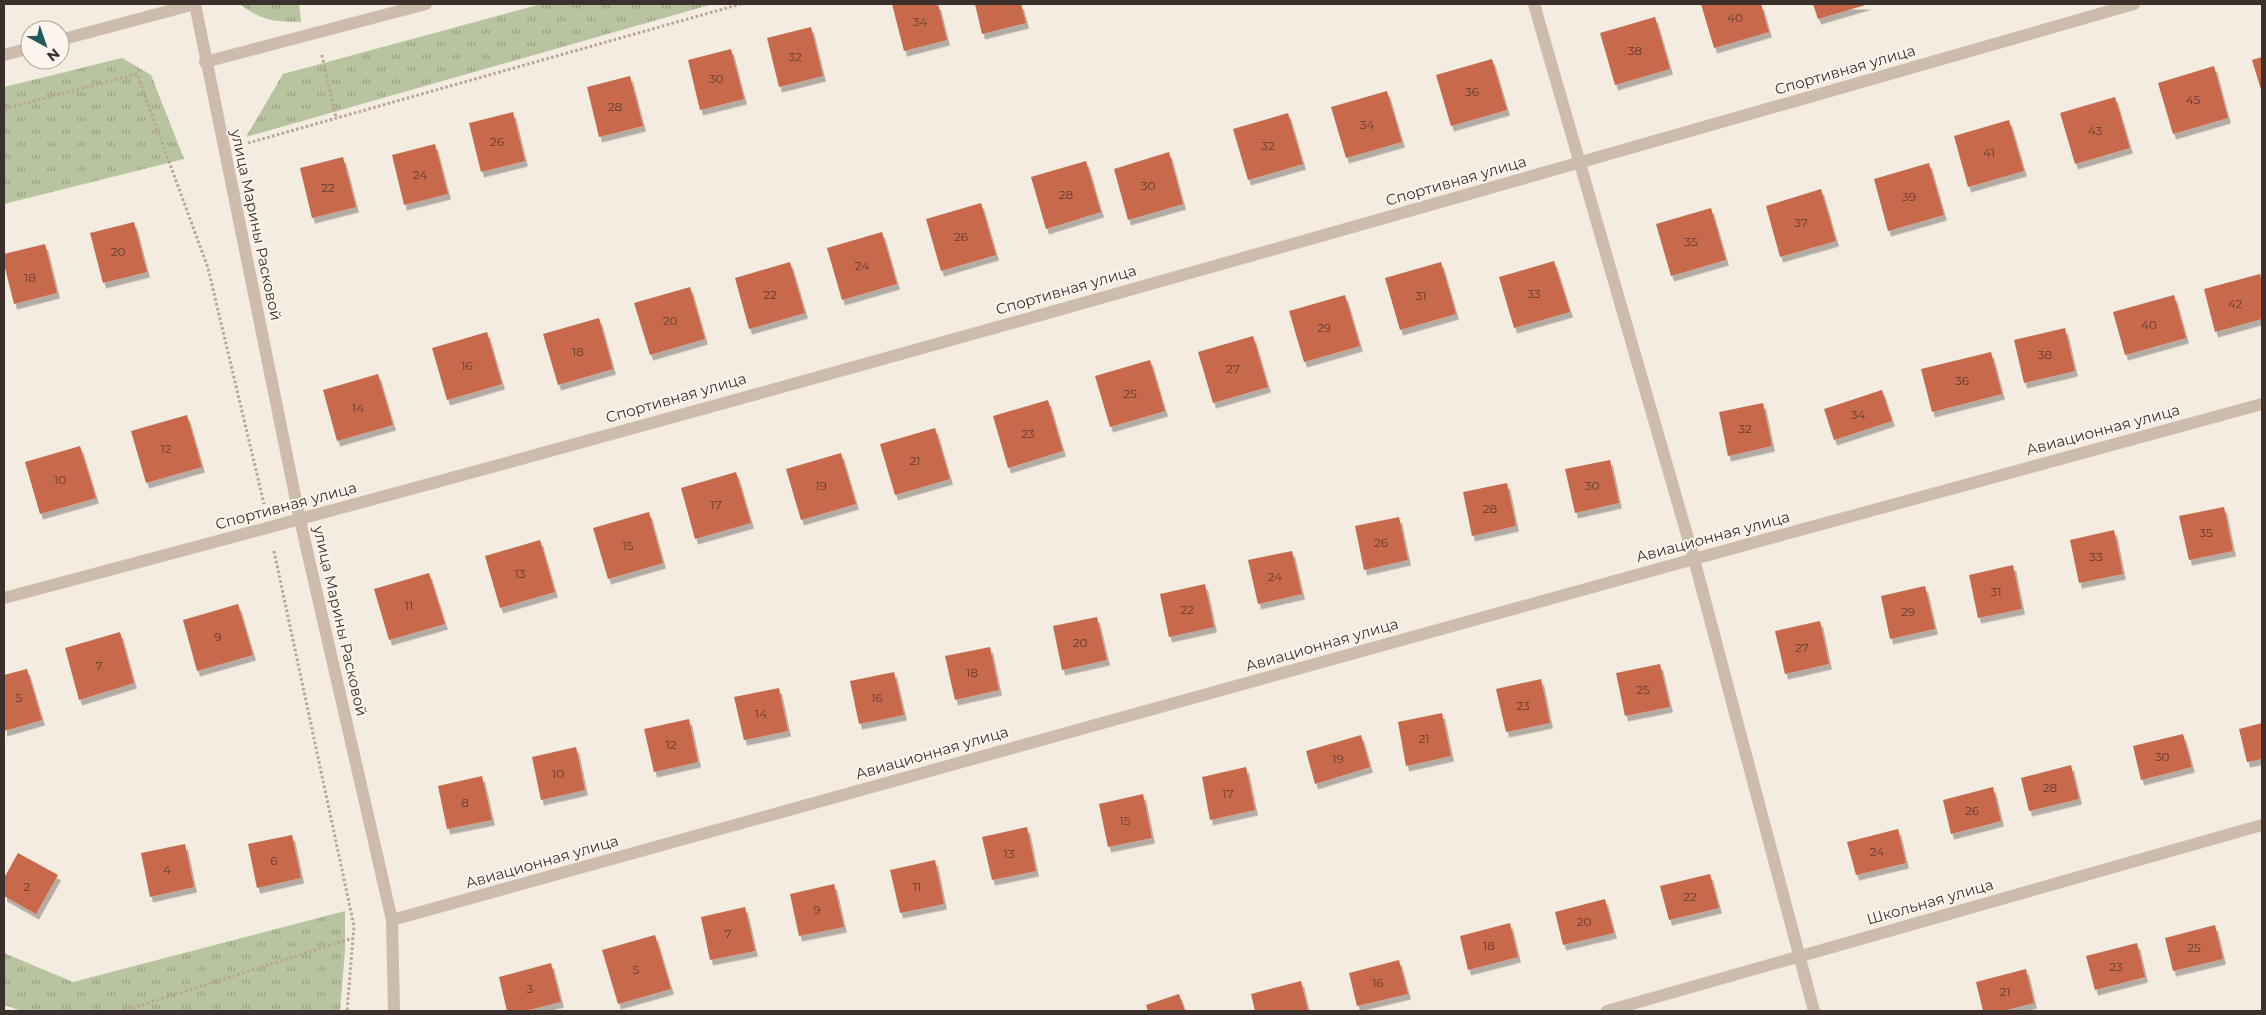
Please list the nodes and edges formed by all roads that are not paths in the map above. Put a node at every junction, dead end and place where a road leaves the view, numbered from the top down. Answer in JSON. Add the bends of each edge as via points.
{"nodes":[{"id":1,"x":195,"y":4,"type":"edge"},
{"id":2,"x":426,"y":4,"type":"edge"},
{"id":3,"x":1534,"y":4,"type":"edge"},
{"id":4,"x":2134,"y":4,"type":"edge"},
{"id":5,"x":70,"y":37,"type":"edge"},
{"id":6,"x":20,"y":51,"type":"edge"},
{"id":7,"x":4,"y":55,"type":"edge"},
{"id":8,"x":205,"y":62,"type":"junction"},
{"id":9,"x":1581,"y":163,"type":"junction"},
{"id":10,"x":2262,"y":404,"type":"edge"},
{"id":11,"x":300,"y":520,"type":"junction"},
{"id":12,"x":1694,"y":559,"type":"junction"},
{"id":13,"x":4,"y":598,"type":"edge"},
{"id":14,"x":2262,"y":825,"type":"edge"},
{"id":15,"x":392,"y":920,"type":"junction"},
{"id":16,"x":1800,"y":956,"type":"junction"},
{"id":17,"x":394,"y":1011,"type":"edge"},
{"id":18,"x":1607,"y":1011,"type":"edge"},
{"id":19,"x":1814,"y":1011,"type":"edge"}],
"edges":[{"from":1,"to":5,"type":"street"},
{"from":1,"to":8,"type":"street","name":"улица Марины Расковой"},
{"from":2,"to":8,"type":"street"},
{"from":3,"to":9,"type":"street"},
{"from":4,"to":9,"type":"street","name":"Спортивная улица"},
{"from":6,"to":7,"type":"street"},
{"from":8,"to":11,"type":"street","name":"улица Марины Расковой"},
{"from":9,"to":11,"type":"street","name":"Спортивная улица"},
{"from":9,"to":12,"type":"street"},
{"from":10,"to":12,"type":"street","name":"Авиационная улица"},
{"from":11,"to":13,"type":"street","name":"Спортивная улица"},
{"from":11,"to":15,"type":"street","name":"улица Марины Расковой"},
{"from":12,"to":15,"type":"street","name":"Авиационная улица"},
{"from":12,"to":16,"type":"street"},
{"from":14,"to":16,"type":"street","name":"Школьная улица"},
{"from":15,"to":17,"type":"street","name":"улица Марины Расковой"},
{"from":16,"to":18,"type":"street","name":"Школьная улица"},
{"from":16,"to":19,"type":"street"}]}
